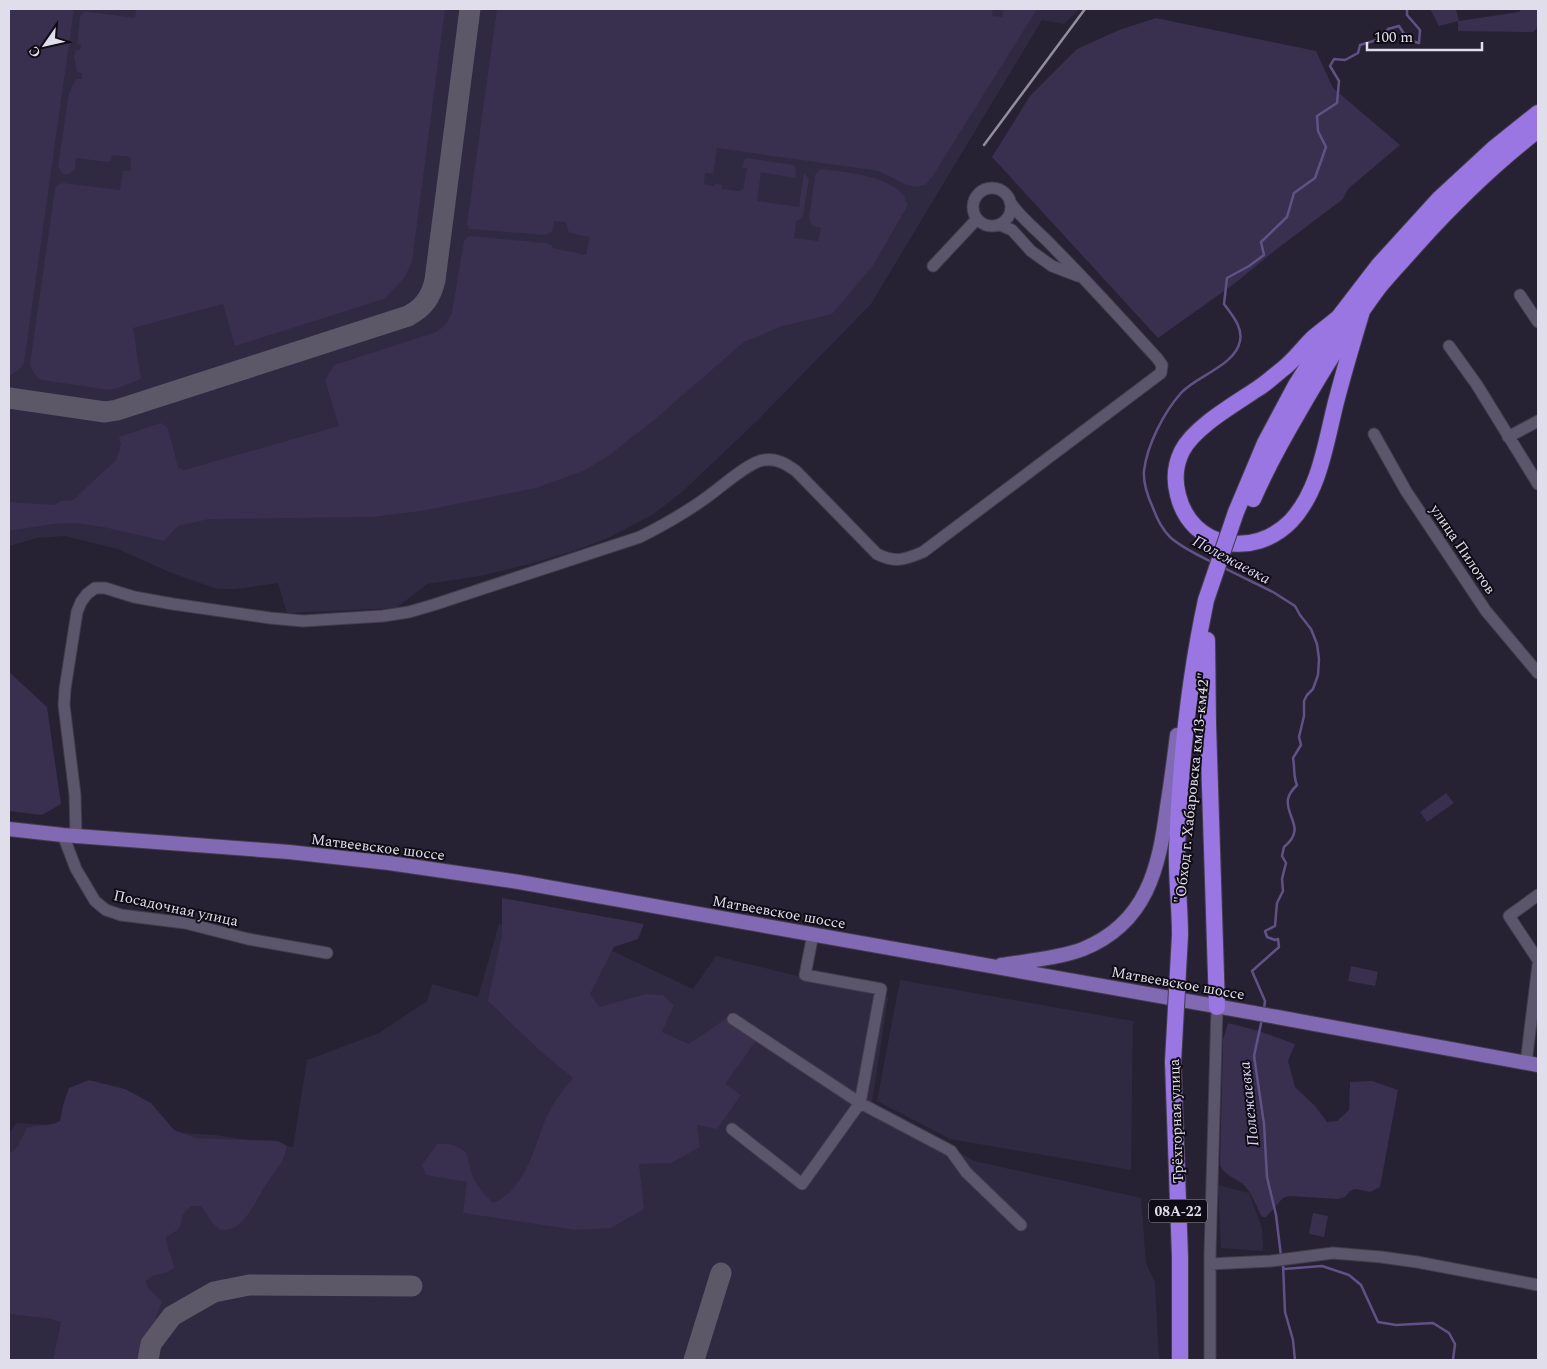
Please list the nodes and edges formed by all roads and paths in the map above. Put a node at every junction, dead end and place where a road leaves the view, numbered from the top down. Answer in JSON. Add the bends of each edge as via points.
{"nodes":[{"id":1,"x":1538,"y":102,"type":"edge"},
{"id":2,"x":1538,"y":113,"type":"edge"},
{"id":3,"x":1538,"y":130,"type":"edge"},
{"id":4,"x":1493,"y":149,"type":"junction"},
{"id":5,"x":1010,"y":202,"type":"junction"},
{"id":6,"x":976,"y":220,"type":"junction"},
{"id":7,"x":1000,"y":225,"type":"junction"},
{"id":8,"x":933,"y":266,"type":"dead end"},
{"id":9,"x":1084,"y":278,"type":"junction"},
{"id":10,"x":1520,"y":296,"type":"dead end"},
{"id":11,"x":1362,"y":311,"type":"junction"},
{"id":12,"x":1340,"y":317,"type":"junction"},
{"id":13,"x":1538,"y":322,"type":"edge"},
{"id":14,"x":1450,"y":346,"type":"dead end"},
{"id":15,"x":1538,"y":421,"type":"edge"},
{"id":16,"x":1374,"y":434,"type":"dead end"},
{"id":17,"x":1508,"y":437,"type":"junction"},
{"id":18,"x":1538,"y":484,"type":"edge"},
{"id":19,"x":1241,"y":514,"type":"junction"},
{"id":20,"x":1203,"y":639,"type":"junction"},
{"id":21,"x":1538,"y":672,"type":"edge"},
{"id":22,"x":9,"y":829,"type":"edge"},
{"id":23,"x":69,"y":836,"type":"junction"},
{"id":24,"x":1538,"y":895,"type":"edge"},
{"id":25,"x":1180,"y":912,"type":"joint"},
{"id":26,"x":813,"y":934,"type":"junction"},
{"id":27,"x":327,"y":953,"type":"dead end"},
{"id":28,"x":1538,"y":960,"type":"edge"},
{"id":29,"x":1538,"y":965,"type":"edge"},
{"id":30,"x":991,"y":967,"type":"junction"},
{"id":31,"x":1217,"y":1007,"type":"junction"},
{"id":32,"x":733,"y":1019,"type":"dead end"},
{"id":33,"x":1532,"y":1064,"type":"edge"},
{"id":34,"x":860,"y":1103,"type":"junction"},
{"id":35,"x":732,"y":1129,"type":"dead end"},
{"id":36,"x":1022,"y":1225,"type":"dead end"},
{"id":37,"x":1210,"y":1264,"type":"junction"},
{"id":38,"x":1538,"y":1285,"type":"edge"},
{"id":39,"x":1180,"y":1360,"type":"edge"},
{"id":40,"x":1210,"y":1360,"type":"edge"}],
"edges":[{"from":1,"to":4,"type":"highway"},
{"from":2,"to":4,"type":"highway","name":"\"Обход г. Хабаровска км13-км42\""},
{"from":3,"to":11,"type":"highway","name":"\"Обход г. Хабаровска км13-км42\"","via":[[1469,190],[1398,266]]},
{"from":4,"to":12,"type":"highway","name":"\"Обход г. Хабаровска км13-км42\"","via":[[1440,198],[1379,265]]},
{"from":5,"to":6,"type":"street","via":[[1003,192],[985,189],[973,202]]},
{"from":5,"to":7,"type":"street","via":[[1009,215]]},
{"from":5,"to":9,"type":"street","via":[[1016,212]]},
{"from":6,"to":7,"type":"street","via":[[988,226]]},
{"from":6,"to":8,"type":"street"},
{"from":7,"to":9,"type":"street","via":[[1012,230],[1031,251],[1052,266]]},
{"from":9,"to":23,"type":"street","name":"Посадочная улица","via":[[1157,358],[1162,365],[1161,373],[944,537],[910,557],[899,560],[876,554],[796,471],[773,459],[749,466],[704,500],[640,537],[409,612],[303,621],[182,605],[95,588],[87,594],[77,612],[65,689],[64,706],[75,795]]},
{"from":10,"to":13,"type":"street"},
{"from":11,"to":12,"type":"highway","via":[[1322,457],[1303,504],[1290,521],[1261,541],[1236,545],[1209,536],[1188,518],[1180,502],[1175,485],[1176,466],[1182,451],[1203,427],[1274,376]]},
{"from":11,"to":19,"type":"highway","name":"\"Обход г. Хабаровска км13-км42\"","via":[[1313,386]]},
{"from":12,"to":19,"type":"highway","name":"\"Обход г. Хабаровска км13-км42\"","via":[[1296,385],[1265,443]]},
{"from":14,"to":17,"type":"street"},
{"from":15,"to":17,"type":"street"},
{"from":16,"to":21,"type":"street","name":"улица Пилотов","via":[[1406,491],[1486,610]]},
{"from":17,"to":18,"type":"street"},
{"from":19,"to":20,"type":"highway","name":"\"Обход г. Хабаровска км13-км42\"","bridge":true,"via":[[1211,603]]},
{"from":20,"to":25,"type":"highway","name":"\"Обход г. Хабаровска км13-км42\"","via":[[1184,748],[1177,849]]},
{"from":20,"to":30,"type":"main road","via":[[1182,706],[1159,856],[1142,900],[1115,930],[1082,950]]},
{"from":20,"to":31,"type":"highway"},
{"from":22,"to":23,"type":"main road","name":"Матвеевское шоссе"},
{"from":23,"to":26,"type":"main road","name":"Матвеевское шоссе","via":[[289,852],[398,864]]},
{"from":23,"to":27,"type":"street","name":"Посадочная улица","via":[[76,869],[95,901],[106,910]]},
{"from":24,"to":28,"type":"street","via":[[1510,916]]},
{"from":25,"to":39,"type":"highway","name":"Трёхгорная улица","number":"08А-22","bridge":true,"via":[[1173,1062]]},
{"from":26,"to":30,"type":"main road","name":"Матвеевское шоссе"},
{"from":26,"to":34,"type":"street","via":[[805,975],[881,989]]},
{"from":29,"to":33,"type":"street"},
{"from":30,"to":31,"type":"main road","name":"Матвеевское шоссе"},
{"from":31,"to":33,"type":"main road","name":"Матвеевское шоссе"},
{"from":31,"to":37,"type":"street"},
{"from":32,"to":34,"type":"street"},
{"from":34,"to":35,"type":"street","via":[[802,1184]]},
{"from":34,"to":36,"type":"street","via":[[951,1151],[966,1172]]},
{"from":37,"to":38,"type":"street","via":[[1333,1254],[1381,1257]]},
{"from":37,"to":40,"type":"street"}]}
